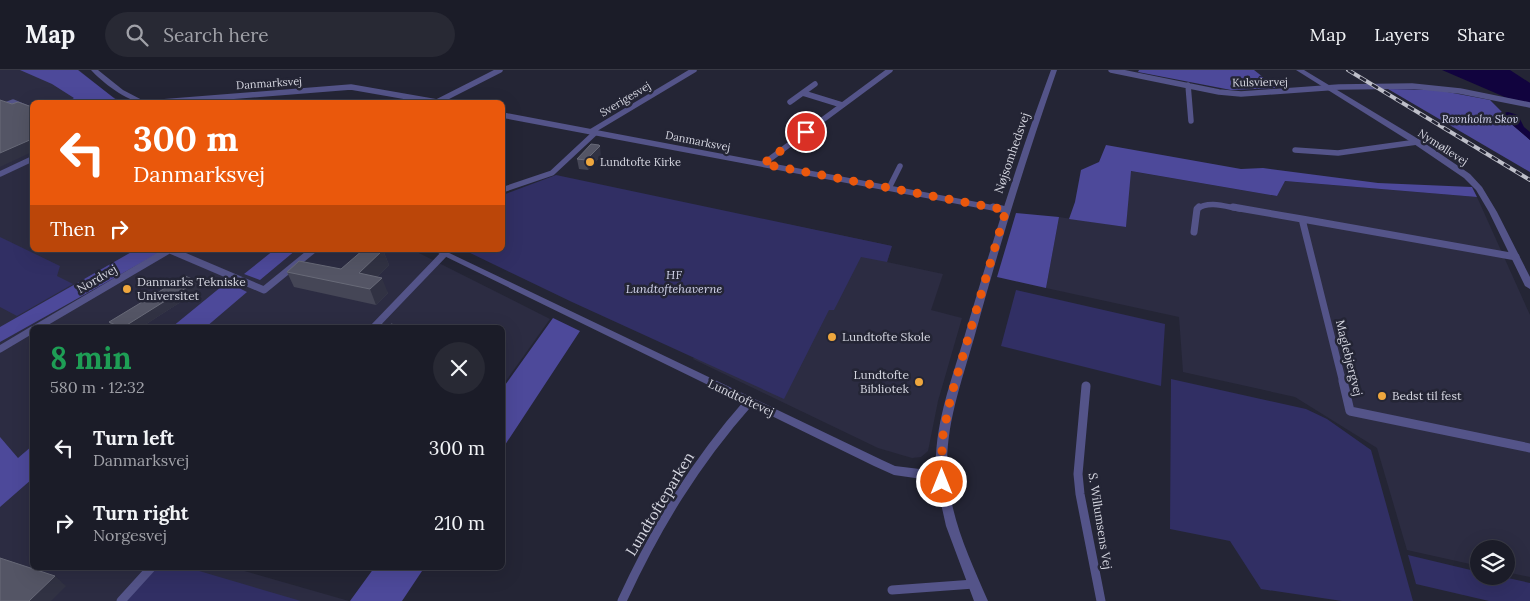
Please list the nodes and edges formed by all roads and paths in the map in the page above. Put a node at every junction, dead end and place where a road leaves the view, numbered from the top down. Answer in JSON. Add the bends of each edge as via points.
{"nodes":[{"id":1,"x":94,"y":70,"type":"edge"},
{"id":2,"x":500,"y":70,"type":"edge"},
{"id":3,"x":694,"y":70,"type":"edge"},
{"id":4,"x":881,"y":70,"type":"edge"},
{"id":5,"x":1054,"y":70,"type":"edge"},
{"id":6,"x":1111,"y":70,"type":"edge"},
{"id":7,"x":1299,"y":70,"type":"edge"},
{"id":8,"x":889,"y":71,"type":"edge"},
{"id":9,"x":815,"y":84,"type":"dead end"},
{"id":10,"x":1188,"y":85,"type":"junction"},
{"id":11,"x":1330,"y":89,"type":"junction"},
{"id":12,"x":803,"y":92,"type":"junction"},
{"id":13,"x":138,"y":100,"type":"edge"},
{"id":14,"x":188,"y":100,"type":"edge"},
{"id":15,"x":425,"y":100,"type":"edge"},
{"id":16,"x":441,"y":100,"type":"edge"},
{"id":17,"x":790,"y":102,"type":"dead end"},
{"id":18,"x":842,"y":105,"type":"junction"},
{"id":19,"x":1530,"y":105,"type":"edge"},
{"id":20,"x":0,"y":107,"type":"edge"},
{"id":21,"x":30,"y":109,"type":"edge"},
{"id":22,"x":505,"y":116,"type":"edge"},
{"id":23,"x":1191,"y":121,"type":"dead end"},
{"id":24,"x":594,"y":132,"type":"junction"},
{"id":25,"x":1416,"y":142,"type":"junction"},
{"id":26,"x":1295,"y":150,"type":"dead end"},
{"id":27,"x":30,"y":160,"type":"edge"},
{"id":28,"x":763,"y":164,"type":"junction"},
{"id":29,"x":900,"y":166,"type":"dead end"},
{"id":30,"x":0,"y":174,"type":"edge"},
{"id":31,"x":889,"y":188,"type":"junction"},
{"id":32,"x":505,"y":189,"type":"edge"},
{"id":33,"x":1006,"y":210,"type":"junction"},
{"id":34,"x":1302,"y":219,"type":"junction"},
{"id":35,"x":1194,"y":232,"type":"dead end"},
{"id":36,"x":167,"y":252,"type":"edge"},
{"id":37,"x":175,"y":252,"type":"edge"},
{"id":38,"x":311,"y":252,"type":"edge"},
{"id":39,"x":440,"y":252,"type":"edge"},
{"id":40,"x":1516,"y":257,"type":"junction"},
{"id":41,"x":1530,"y":286,"type":"edge"},
{"id":42,"x":41,"y":325,"type":"edge"},
{"id":43,"x":376,"y":325,"type":"edge"},
{"id":44,"x":30,"y":331,"type":"edge"},
{"id":45,"x":0,"y":349,"type":"edge"},
{"id":46,"x":1086,"y":386,"type":"dead end"},
{"id":47,"x":749,"y":402,"type":"junction"},
{"id":48,"x":1530,"y":448,"type":"edge"},
{"id":49,"x":942,"y":477,"type":"junction"},
{"id":50,"x":149,"y":570,"type":"edge"},
{"id":51,"x":974,"y":584,"type":"junction"},
{"id":52,"x":892,"y":590,"type":"dead end"},
{"id":53,"x":121,"y":601,"type":"edge"},
{"id":54,"x":622,"y":601,"type":"edge"},
{"id":55,"x":980,"y":601,"type":"edge"},
{"id":56,"x":1101,"y":601,"type":"edge"}],
"edges":[{"from":1,"to":13,"type":"street"},
{"from":2,"to":16,"type":"street"},
{"from":3,"to":24,"type":"street","name":"Sverigesvej"},
{"from":4,"to":8,"type":"street"},
{"from":5,"to":33,"type":"street","name":"Nøjsomhedsvej"},
{"from":6,"to":10,"type":"street","name":"Kulsviervej"},
{"from":7,"to":11,"type":"street","name":"Nymøllevej"},
{"from":8,"to":18,"type":"street"},
{"from":9,"to":12,"type":"street"},
{"from":10,"to":11,"type":"street","name":"Kulsviervej","via":[[1241,94]]},
{"from":10,"to":23,"type":"street"},
{"from":11,"to":19,"type":"street","name":"Kulsviervej","via":[[1380,86],[1435,88]]},
{"from":11,"to":25,"type":"street","name":"Nymøllevej"},
{"from":12,"to":17,"type":"street"},
{"from":12,"to":18,"type":"street"},
{"from":14,"to":15,"type":"street","name":"Danmarksvej","via":[[351,88]]},
{"from":18,"to":28,"type":"street"},
{"from":20,"to":21,"type":"street","via":[[13,102]]},
{"from":22,"to":24,"type":"street","name":"Danmarksvej"},
{"from":24,"to":28,"type":"street","name":"Danmarksvej"},
{"from":24,"to":32,"type":"street","name":"Sverigesvej","via":[[552,173]]},
{"from":25,"to":26,"type":"street","via":[[1338,153]]},
{"from":25,"to":40,"type":"street","name":"Nymøllevej","via":[[1455,166],[1477,186]]},
{"from":27,"to":30,"type":"street"},
{"from":28,"to":31,"type":"street","name":"Danmarksvej"},
{"from":29,"to":31,"type":"street"},
{"from":31,"to":33,"type":"street","name":"Danmarksvej"},
{"from":33,"to":49,"type":"street","name":"Nøjsomhedsvej","via":[[951,396],[942,440]]},
{"from":34,"to":35,"type":"street","via":[[1202,205],[1197,209]]},
{"from":34,"to":40,"type":"street"},
{"from":34,"to":48,"type":"street","name":"Maglebjergvej","via":[[1350,411]]},
{"from":36,"to":42,"type":"street","name":"Nordvej"},
{"from":37,"to":38,"type":"street","name":"Nordvej","via":[[264,290]]},
{"from":39,"to":43,"type":"street","name":"Lundtoftevej"},
{"from":39,"to":47,"type":"street","name":"Lundtoftevej"},
{"from":40,"to":41,"type":"street","name":"Nymøllevej"},
{"from":44,"to":45,"type":"street"},
{"from":46,"to":56,"type":"street","name":"S. Willumsens Vej","via":[[1078,474]]},
{"from":47,"to":49,"type":"street","name":"Lundtoftevej","via":[[894,470]]},
{"from":47,"to":54,"type":"street","name":"Lundtofteparken","via":[[682,488]]},
{"from":49,"to":51,"type":"street","via":[[951,522]]},
{"from":50,"to":53,"type":"street"},
{"from":51,"to":52,"type":"street"},
{"from":51,"to":55,"type":"street"}]}
